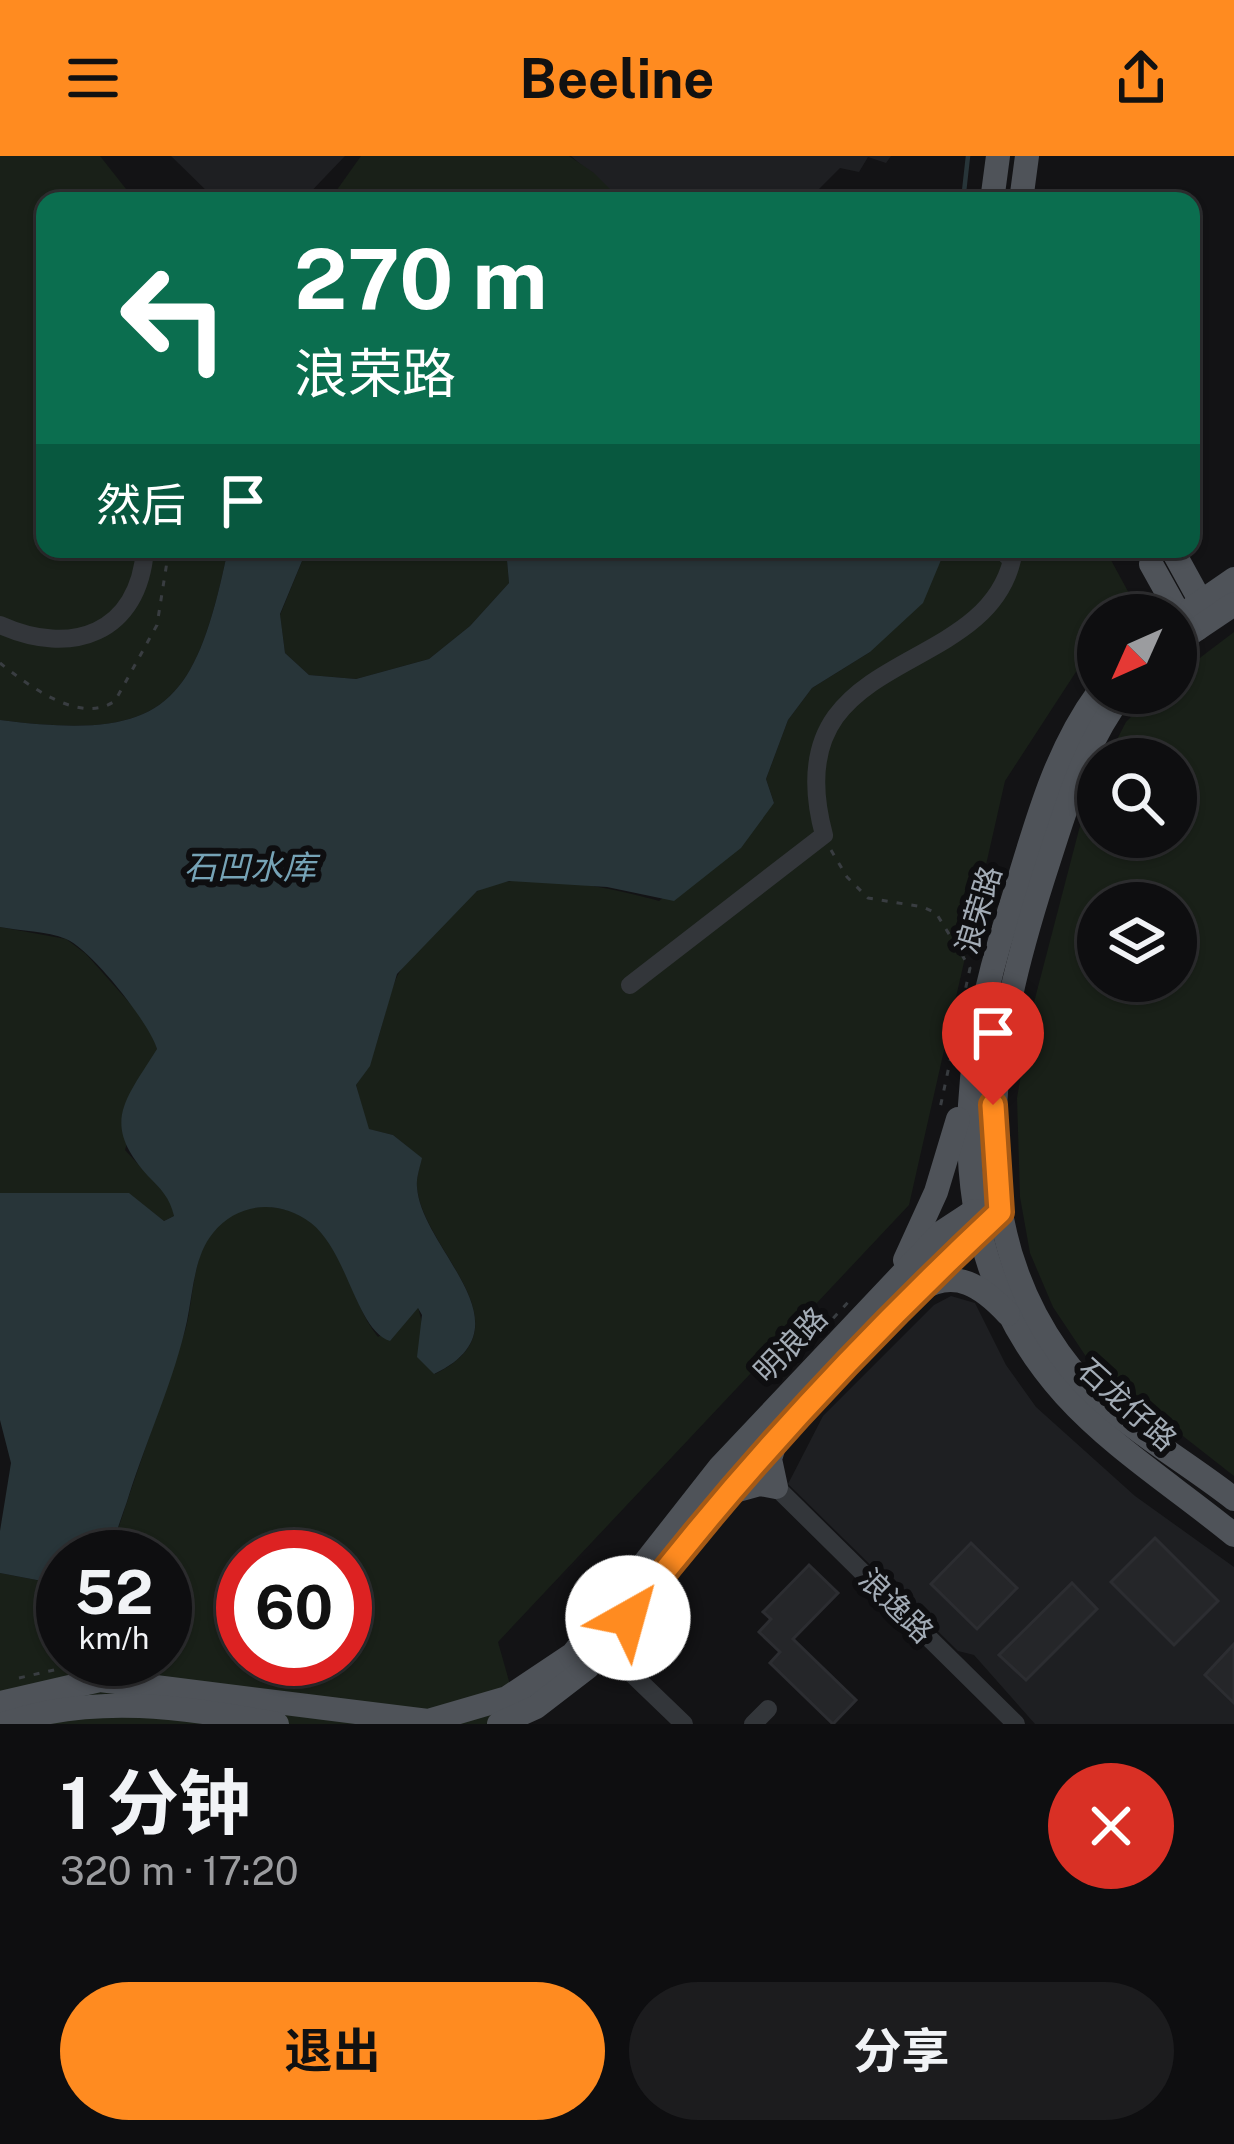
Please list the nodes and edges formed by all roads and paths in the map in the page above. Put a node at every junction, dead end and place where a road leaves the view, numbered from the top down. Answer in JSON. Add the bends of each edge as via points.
{"nodes":[{"id":1,"x":998,"y":156,"type":"edge"},
{"id":2,"x":1027,"y":156,"type":"edge"},
{"id":3,"x":993,"y":192,"type":"edge"},
{"id":4,"x":1022,"y":192,"type":"edge"},
{"id":5,"x":144,"y":558,"type":"edge"},
{"id":6,"x":168,"y":558,"type":"edge"},
{"id":7,"x":1009,"y":558,"type":"edge"},
{"id":8,"x":1234,"y":579,"type":"edge"},
{"id":9,"x":1172,"y":594,"type":"edge"},
{"id":10,"x":1194,"y":594,"type":"edge"},
{"id":11,"x":1197,"y":597,"type":"edge"},
{"id":12,"x":1201,"y":602,"type":"junction"},
{"id":13,"x":1234,"y":604,"type":"edge"},
{"id":14,"x":1197,"y":607,"type":"edge"},
{"id":15,"x":1197,"y":620,"type":"edge"},
{"id":16,"x":0,"y":626,"type":"edge"},
{"id":17,"x":0,"y":663,"type":"edge"},
{"id":18,"x":1084,"y":714,"type":"edge"},
{"id":19,"x":1109,"y":714,"type":"edge"},
{"id":20,"x":824,"y":835,"type":"junction"},
{"id":21,"x":631,"y":985,"type":"dead end"},
{"id":22,"x":969,"y":1076,"type":"junction"},
{"id":23,"x":937,"y":1127,"type":"dead end"},
{"id":24,"x":985,"y":1217,"type":"junction"},
{"id":25,"x":885,"y":1292,"type":"junction"},
{"id":26,"x":1018,"y":1325,"type":"junction"},
{"id":27,"x":770,"y":1385,"type":"dead end"},
{"id":28,"x":777,"y":1438,"type":"junction"},
{"id":29,"x":776,"y":1487,"type":"junction"},
{"id":30,"x":728,"y":1494,"type":"junction"},
{"id":31,"x":1234,"y":1499,"type":"edge"},
{"id":32,"x":1234,"y":1535,"type":"edge"},
{"id":33,"x":604,"y":1648,"type":"junction"},
{"id":34,"x":36,"y":1674,"type":"edge"},
{"id":35,"x":16,"y":1679,"type":"dead end"},
{"id":36,"x":0,"y":1703,"type":"edge"},
{"id":37,"x":768,"y":1709,"type":"dead end"},
{"id":38,"x":276,"y":1715,"type":"edge"},
{"id":39,"x":4,"y":1724,"type":"edge"},
{"id":40,"x":499,"y":1724,"type":"edge"},
{"id":41,"x":684,"y":1724,"type":"edge"},
{"id":42,"x":753,"y":1724,"type":"edge"},
{"id":43,"x":1016,"y":1724,"type":"edge"}],
"edges":[{"from":1,"to":3,"type":"main road"},
{"from":2,"to":4,"type":"main road"},
{"from":5,"to":16,"type":"street","via":[[127,604],[94,635],[39,640]]},
{"from":6,"to":17,"type":"path","via":[[158,625],[124,690],[104,709],[80,709]]},
{"from":7,"to":20,"type":"street","via":[[1008,576],[985,607],[838,714],[816,760]]},
{"from":8,"to":12,"type":"main road"},
{"from":9,"to":10,"type":"main road","via":[[1162,558]]},
{"from":11,"to":12,"type":"main road"},
{"from":12,"to":14,"type":"main road"},
{"from":13,"to":15,"type":"main road"},
{"from":18,"to":22,"type":"main road","name":"浪荣路","via":[[1053,777],[996,954]]},
{"from":19,"to":24,"type":"main road","name":"浪荣路","via":[[1090,741],[1009,992]]},
{"from":20,"to":21,"type":"street"},
{"from":20,"to":23,"type":"path","via":[[868,898],[936,913],[970,968]]},
{"from":22,"to":24,"type":"main road","name":"浪荣路","via":[[968,1169]]},
{"from":22,"to":25,"type":"main road","via":[[936,1192]]},
{"from":24,"to":25,"type":"main road","name":"明浪路","via":[[942,1232]]},
{"from":24,"to":26,"type":"main road","name":"石龙仔路"},
{"from":24,"to":31,"type":"main road","name":"石龙仔路","via":[[1076,1375]]},
{"from":25,"to":26,"type":"main road","via":[[944,1279],[970,1282]]},
{"from":25,"to":27,"type":"path"},
{"from":25,"to":28,"type":"main road","name":"明浪路"},
{"from":25,"to":38,"type":"main road","name":"明浪路","via":[[720,1467],[600,1623],[545,1676],[507,1698],[428,1721]]},
{"from":26,"to":32,"type":"main road","name":"石龙仔路","via":[[1064,1394],[1101,1430]]},
{"from":28,"to":29,"type":"main road","via":[[770,1459]]},
{"from":28,"to":30,"type":"main road","name":"明浪路"},
{"from":29,"to":30,"type":"main road"},
{"from":29,"to":43,"type":"street","name":"浪逸路"},
{"from":30,"to":33,"type":"main road","name":"明浪路"},
{"from":33,"to":40,"type":"main road","name":"明浪路","via":[[569,1684]]},
{"from":33,"to":41,"type":"street"},
{"from":34,"to":35,"type":"path"},
{"from":36,"to":38,"type":"main road","name":"明浪路","via":[[100,1680]]},
{"from":37,"to":42,"type":"street"},
{"from":38,"to":39,"type":"main road","name":"明浪路","via":[[80,1706]]}]}
